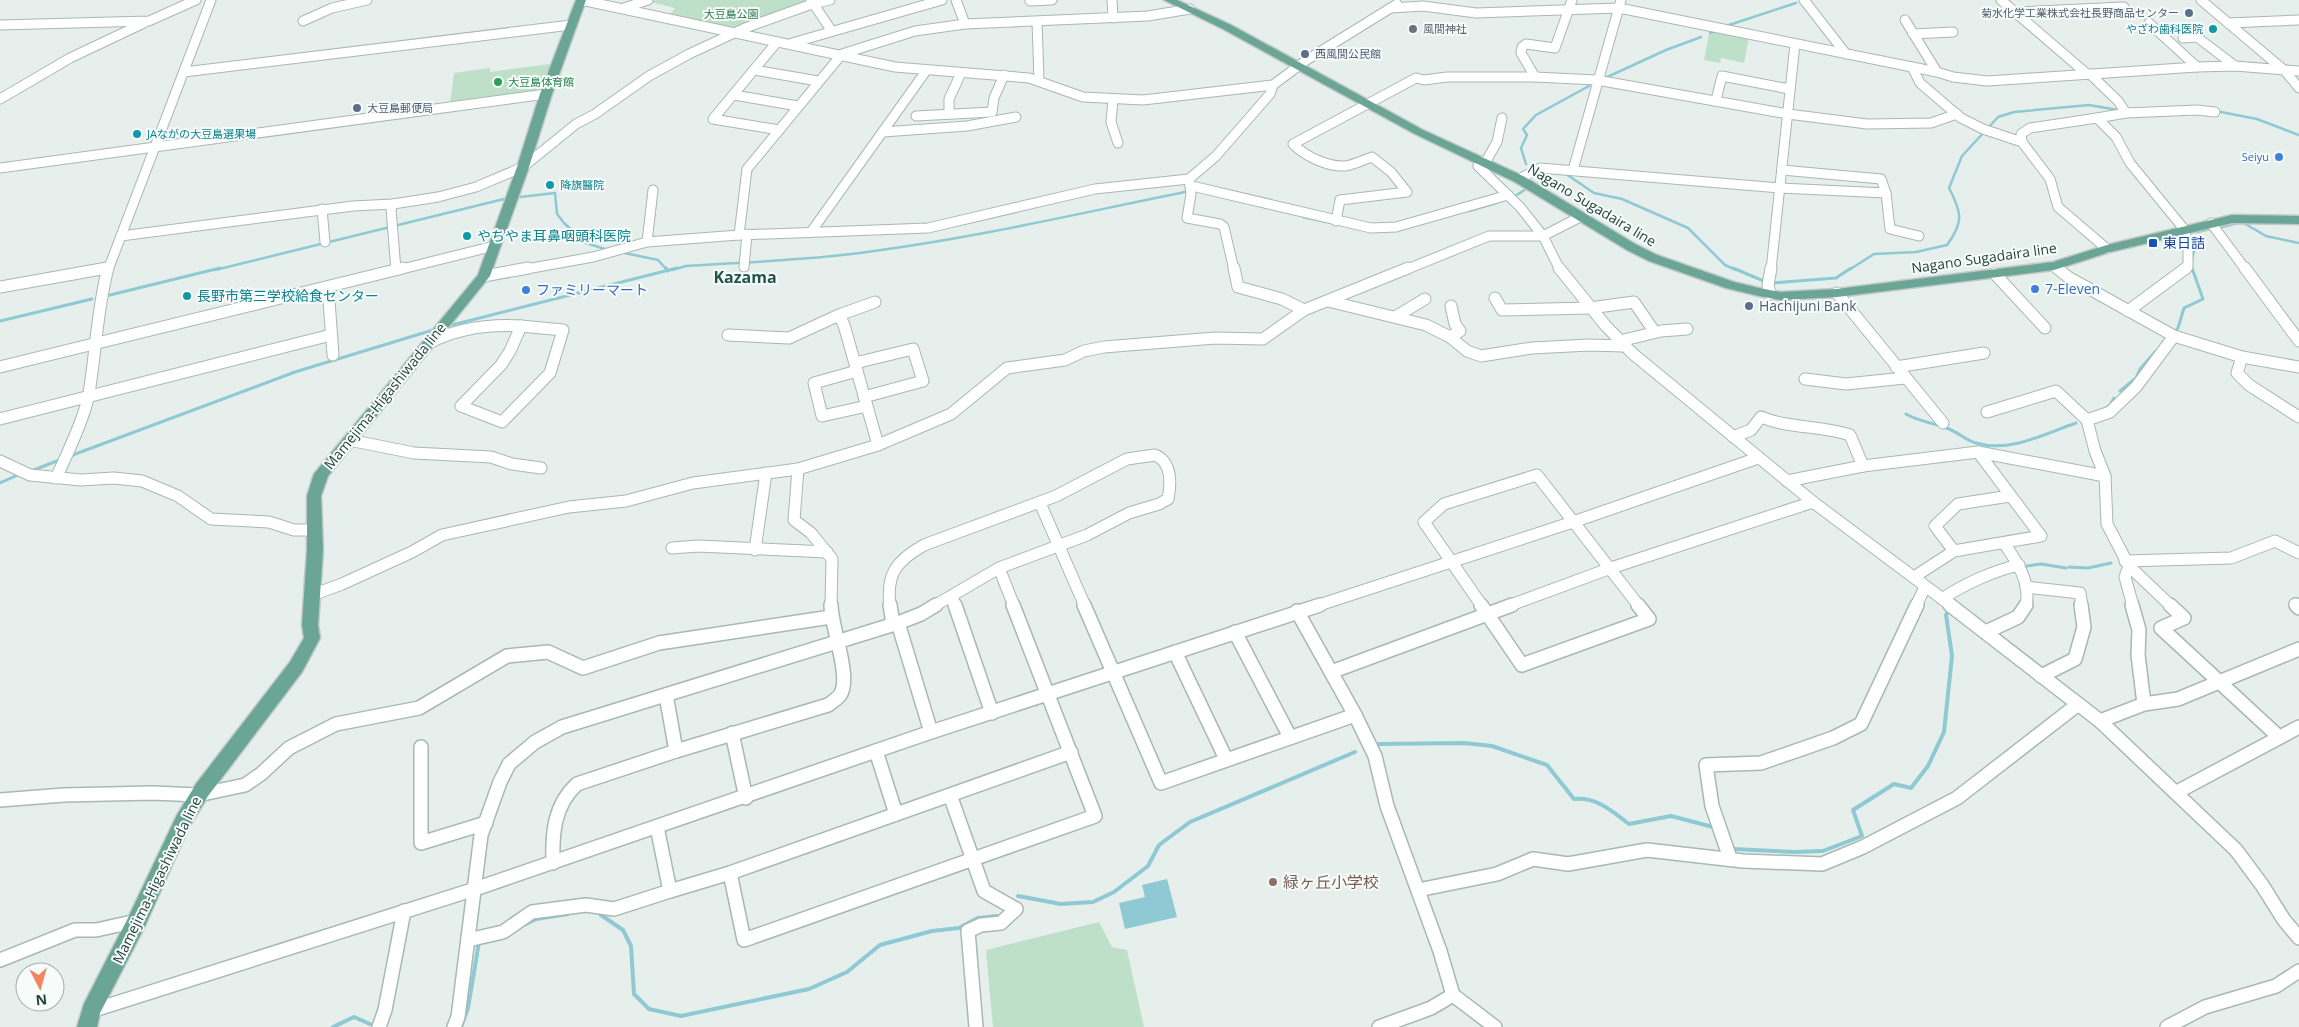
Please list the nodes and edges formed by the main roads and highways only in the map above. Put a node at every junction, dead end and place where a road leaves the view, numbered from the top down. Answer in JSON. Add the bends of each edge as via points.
{"nodes":[{"id":1,"x":581,"y":0,"type":"edge"},
{"id":2,"x":1169,"y":0,"type":"edge"},
{"id":3,"x":2299,"y":220,"type":"edge"},
{"id":4,"x":87,"y":1027,"type":"edge"}],
"edges":[{"from":1,"to":4,"type":"main road","name":"Mamejima-Higashiwada line","via":[[484,276],[322,474],[314,496],[312,638],[296,667],[198,795],[91,1011]]},
{"from":2,"to":3,"type":"main road","name":"Nagano Sugadaira line","via":[[1419,132],[1519,179],[1653,258],[1731,286],[1769,287],[1805,296],[1837,293],[2054,266],[2107,249],[2232,219]]}]}
